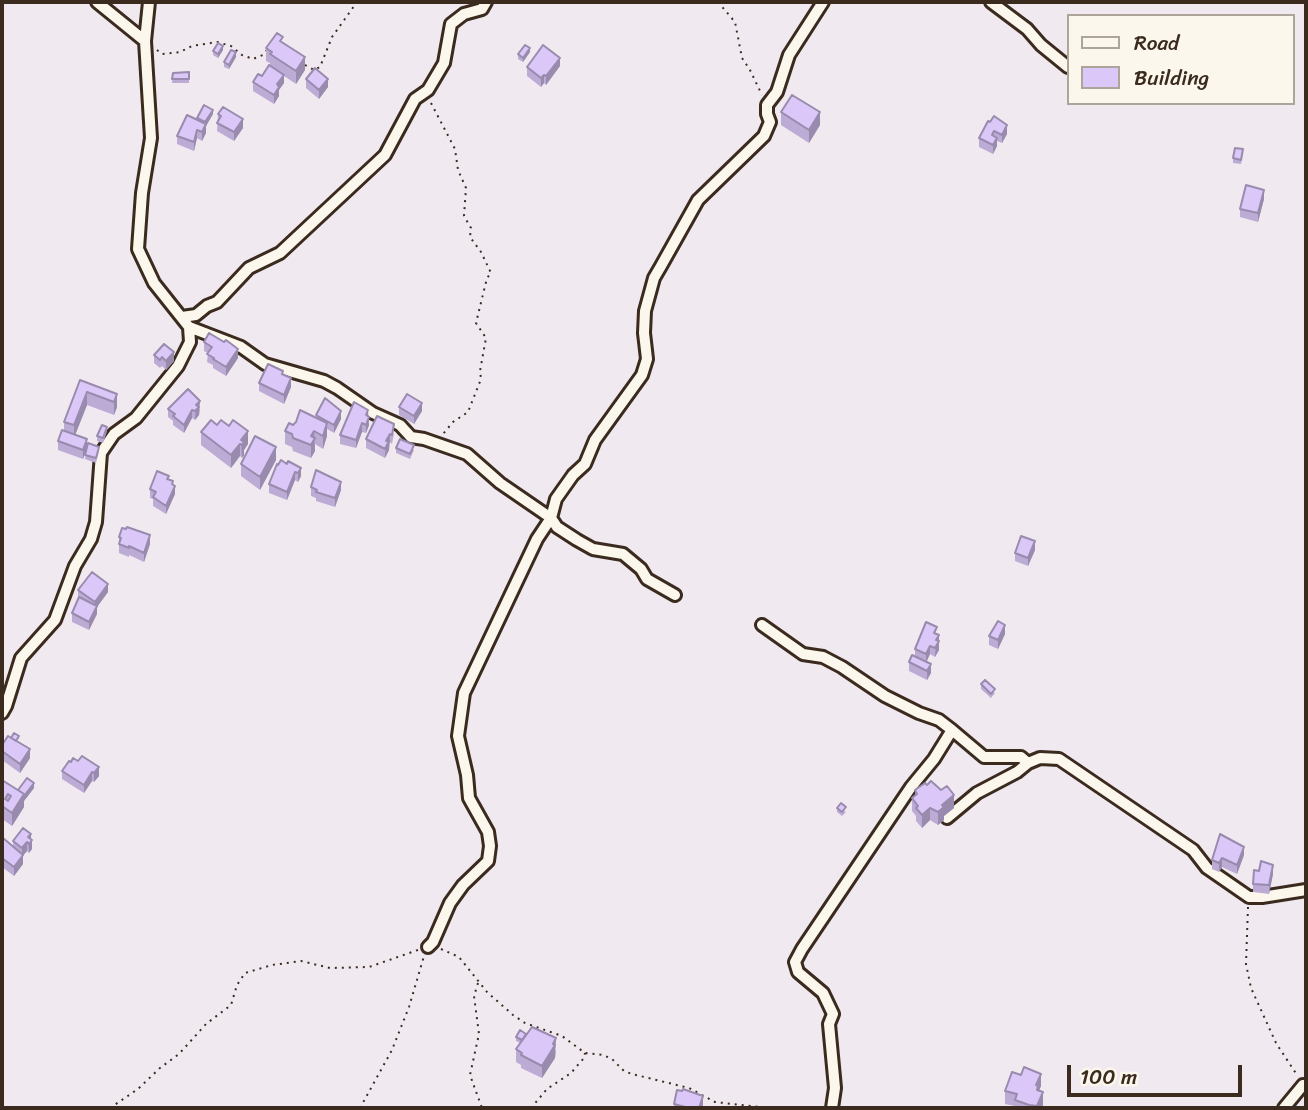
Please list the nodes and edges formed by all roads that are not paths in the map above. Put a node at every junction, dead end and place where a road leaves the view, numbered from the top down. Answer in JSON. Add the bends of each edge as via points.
{"nodes":[{"id":1,"x":97,"y":2,"type":"edge"},
{"id":2,"x":149,"y":2,"type":"edge"},
{"id":3,"x":486,"y":2,"type":"edge"},
{"id":4,"x":823,"y":2,"type":"edge"},
{"id":5,"x":991,"y":2,"type":"edge"},
{"id":6,"x":145,"y":41,"type":"junction"},
{"id":7,"x":1066,"y":65,"type":"edge"},
{"id":8,"x":182,"y":317,"type":"junction"},
{"id":9,"x":189,"y":327,"type":"junction"},
{"id":10,"x":551,"y":518,"type":"junction"},
{"id":11,"x":674,"y":595,"type":"dead end"},
{"id":12,"x":762,"y":625,"type":"dead end"},
{"id":13,"x":2,"y":713,"type":"edge"},
{"id":14,"x":952,"y":730,"type":"junction"},
{"id":15,"x":1028,"y":763,"type":"junction"},
{"id":16,"x":947,"y":818,"type":"dead end"},
{"id":17,"x":1306,"y":890,"type":"edge"},
{"id":18,"x":427,"y":948,"type":"road end"},
{"id":19,"x":1303,"y":1085,"type":"road end"},
{"id":20,"x":831,"y":1108,"type":"edge"},
{"id":21,"x":1284,"y":1108,"type":"edge"}],
"edges":[{"from":1,"to":6,"type":"street"},
{"from":2,"to":6,"type":"street"},
{"from":3,"to":8,"type":"street","via":[[482,9],[451,24],[444,63],[428,90],[415,99],[385,155],[280,253],[249,268],[217,302],[196,315]]},
{"from":4,"to":10,"type":"street","via":[[789,55],[777,92],[767,105],[770,122],[764,136],[698,200],[661,265],[645,311],[647,359],[642,375],[595,440],[585,464],[556,499]]},
{"from":5,"to":7,"type":"street"},
{"from":6,"to":8,"type":"street","via":[[150,138],[138,249],[154,283]]},
{"from":8,"to":9,"type":"street"},
{"from":9,"to":10,"type":"street","via":[[241,347],[265,364],[324,382],[390,419],[411,437],[467,454]]},
{"from":9,"to":13,"type":"street","via":[[190,342],[178,366],[101,453],[91,539],[75,566],[55,620],[20,658]]},
{"from":10,"to":11,"type":"street","via":[[557,527],[593,549],[623,554],[647,579]]},
{"from":10,"to":18,"type":"street","via":[[464,693],[458,736],[469,799],[488,832],[488,861],[450,903]]},
{"from":12,"to":14,"type":"street","via":[[803,654],[823,657]]},
{"from":14,"to":15,"type":"street","via":[[984,757],[1021,757]]},
{"from":14,"to":20,"type":"street","via":[[794,962],[798,972],[823,993],[833,1014],[829,1024],[835,1088]]},
{"from":15,"to":16,"type":"street","via":[[977,793]]},
{"from":15,"to":17,"type":"street","via":[[1059,759],[1193,850],[1208,868],[1249,897]]},
{"from":19,"to":21,"type":"street"}]}
